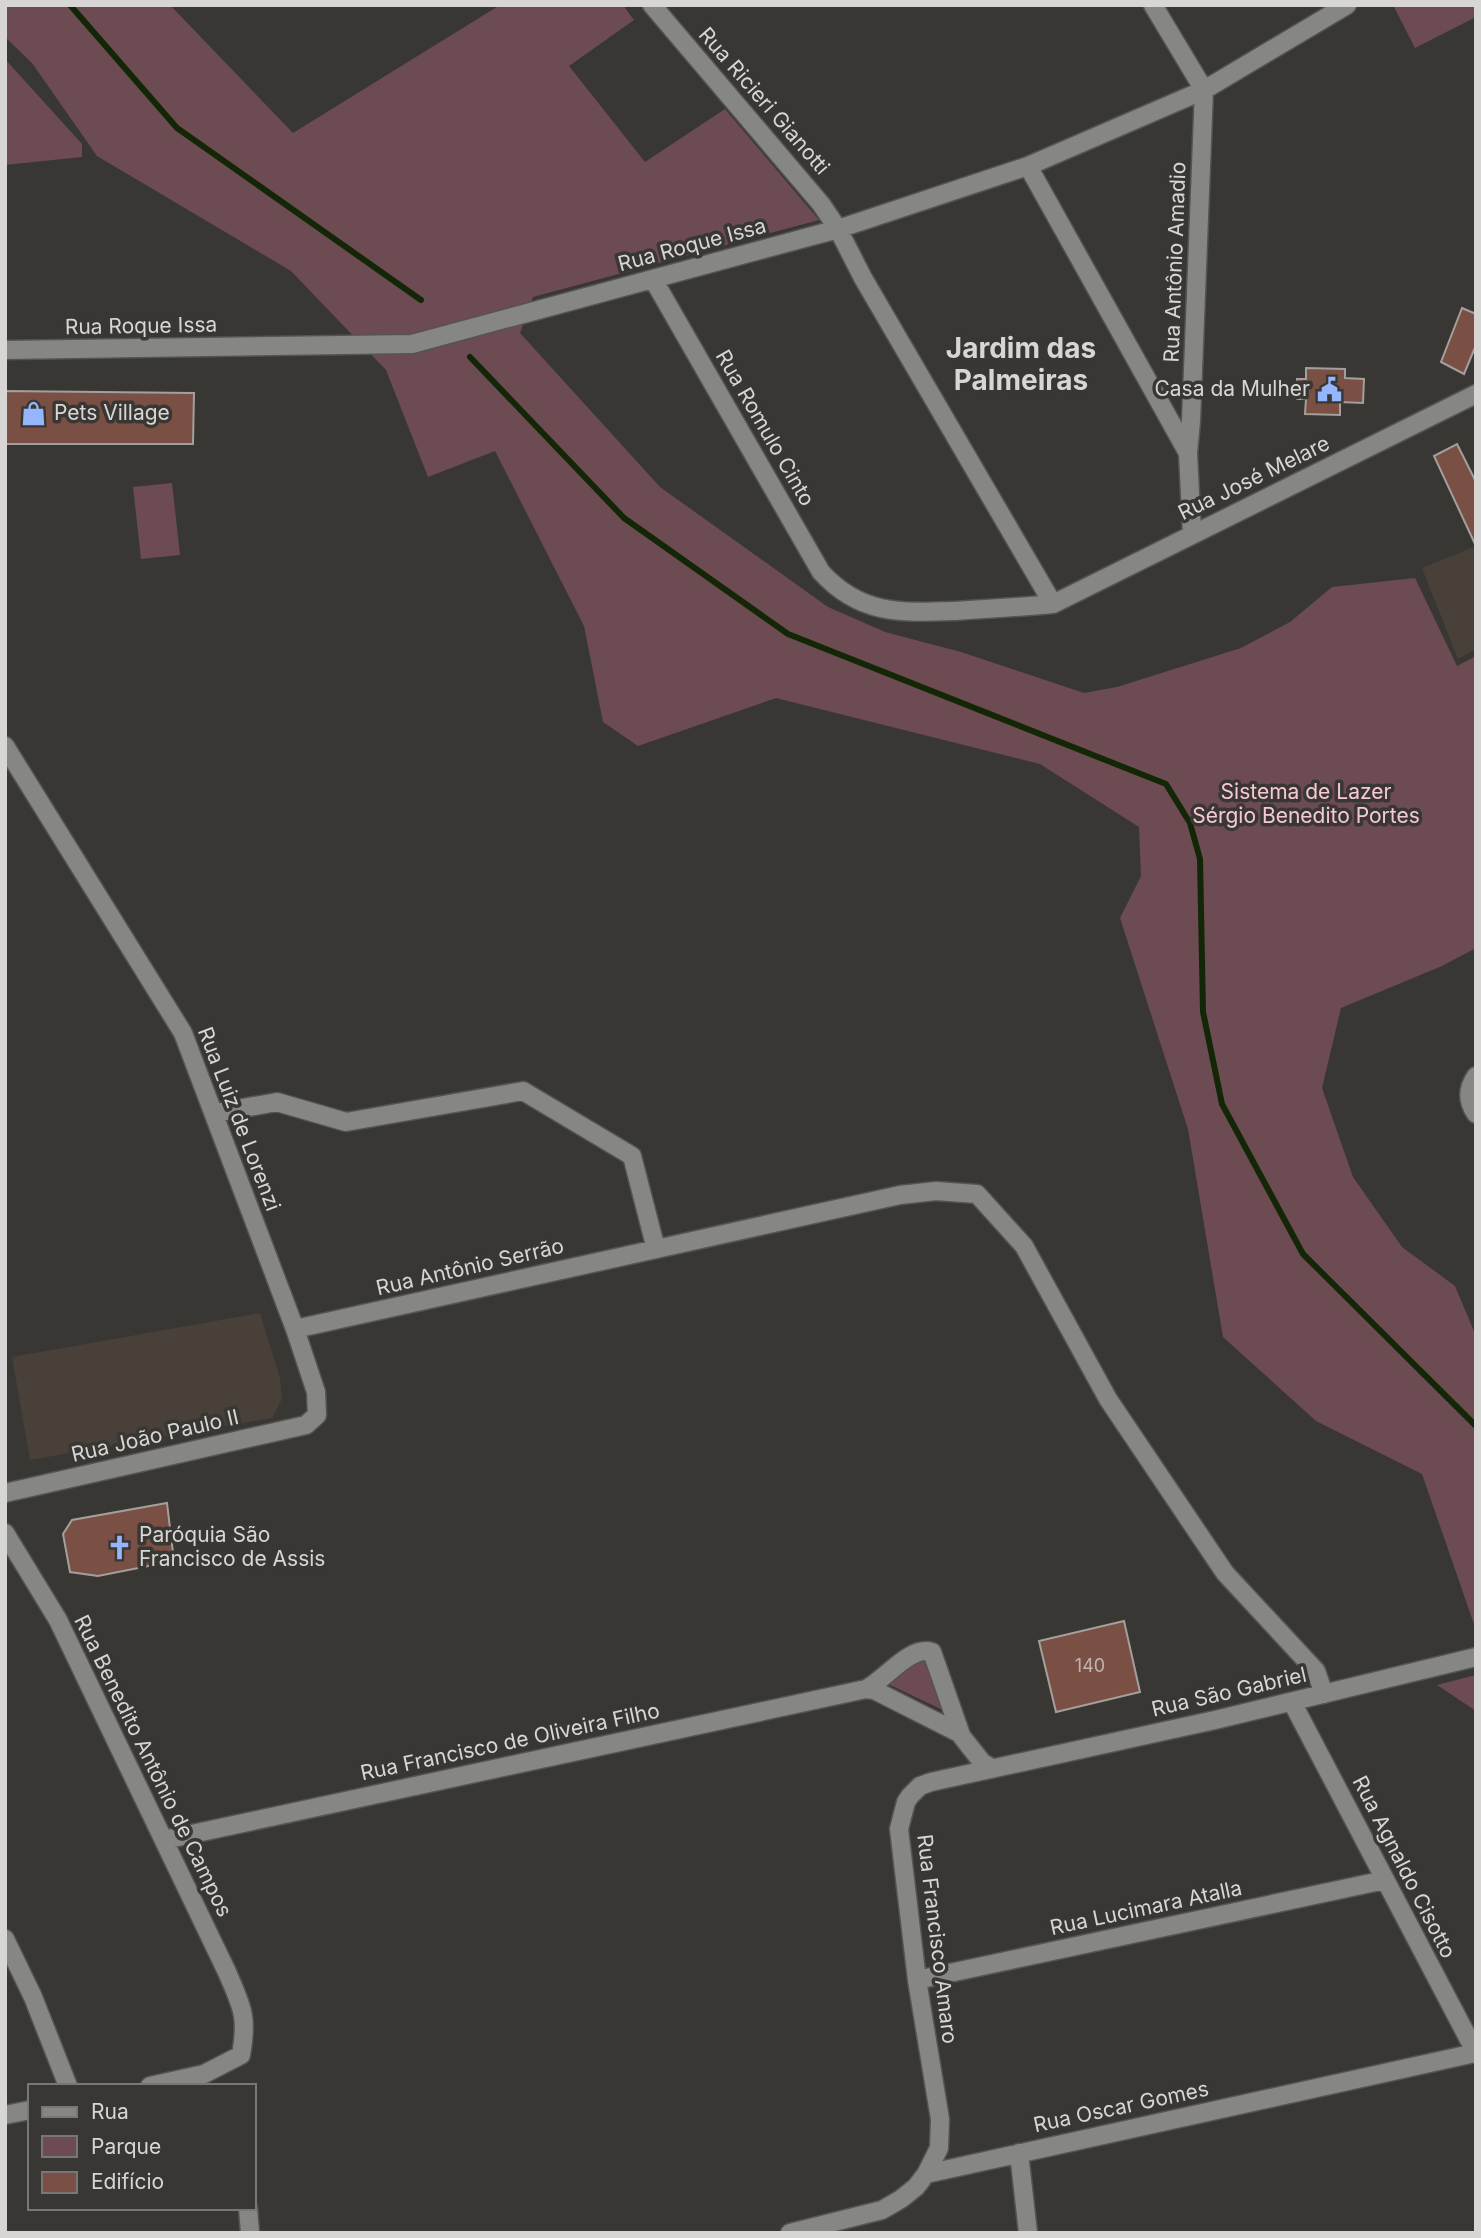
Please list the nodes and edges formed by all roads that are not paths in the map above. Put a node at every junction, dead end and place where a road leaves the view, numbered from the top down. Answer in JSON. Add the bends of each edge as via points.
{"nodes":[{"id":1,"x":652,"y":5,"type":"edge"},
{"id":2,"x":1153,"y":5,"type":"edge"},
{"id":3,"x":1347,"y":5,"type":"edge"},
{"id":4,"x":1205,"y":90,"type":"junction"},
{"id":5,"x":1028,"y":166,"type":"junction"},
{"id":6,"x":838,"y":229,"type":"junction"},
{"id":7,"x":653,"y":279,"type":"junction"},
{"id":8,"x":5,"y":350,"type":"edge"},
{"id":9,"x":1476,"y":394,"type":"edge"},
{"id":10,"x":1188,"y":453,"type":"junction"},
{"id":11,"x":1192,"y":534,"type":"junction"},
{"id":12,"x":1053,"y":604,"type":"junction"},
{"id":13,"x":5,"y":746,"type":"edge"},
{"id":14,"x":1476,"y":1076,"type":"edge"},
{"id":15,"x":215,"y":1113,"type":"junction"},
{"id":16,"x":1476,"y":1114,"type":"edge"},
{"id":17,"x":656,"y":1249,"type":"junction"},
{"id":18,"x":295,"y":1329,"type":"junction"},
{"id":19,"x":314,"y":1419,"type":"joint"},
{"id":20,"x":5,"y":1493,"type":"edge"},
{"id":21,"x":5,"y":1534,"type":"edge"},
{"id":22,"x":1476,"y":1657,"type":"edge"},
{"id":23,"x":866,"y":1689,"type":"junction"},
{"id":24,"x":1324,"y":1694,"type":"junction"},
{"id":25,"x":1292,"y":1702,"type":"junction"},
{"id":26,"x":961,"y":1735,"type":"junction"},
{"id":27,"x":990,"y":1768,"type":"junction"},
{"id":28,"x":164,"y":1840,"type":"junction"},
{"id":29,"x":1385,"y":1880,"type":"junction"},
{"id":30,"x":5,"y":1939,"type":"edge"},
{"id":31,"x":916,"y":1980,"type":"junction"},
{"id":32,"x":1476,"y":2053,"type":"edge"},
{"id":33,"x":67,"y":2084,"type":"edge"},
{"id":34,"x":159,"y":2084,"type":"edge"},
{"id":35,"x":28,"y":2110,"type":"edge"},
{"id":36,"x":5,"y":2115,"type":"edge"},
{"id":37,"x":1019,"y":2153,"type":"junction"},
{"id":38,"x":926,"y":2174,"type":"junction"},
{"id":39,"x":248,"y":2210,"type":"edge"},
{"id":40,"x":850,"y":2226,"type":"edge"},
{"id":41,"x":250,"y":2233,"type":"edge"},
{"id":42,"x":790,"y":2233,"type":"edge"},
{"id":43,"x":1028,"y":2233,"type":"edge"}],
"edges":[{"from":1,"to":6,"type":"street","name":"Rua Ricieri Gianotti"},
{"from":2,"to":4,"type":"street"},
{"from":3,"to":4,"type":"street","name":"Rua Roque Issa"},
{"from":4,"to":5,"type":"street","name":"Rua Roque Issa"},
{"from":4,"to":10,"type":"street","name":"Rua Antônio Amadio"},
{"from":5,"to":6,"type":"street","name":"Rua Roque Issa"},
{"from":5,"to":10,"type":"street"},
{"from":6,"to":7,"type":"street","name":"Rua Roque Issa"},
{"from":6,"to":12,"type":"street","name":"Rua Ricieri Gianotti"},
{"from":7,"to":8,"type":"street","name":"Rua Roque Issa","via":[[412,344]]},
{"from":7,"to":12,"type":"street","name":"Rua Romulo Cinto","via":[[821,572],[843,593],[895,612]]},
{"from":9,"to":11,"type":"street","name":"Rua José Melare"},
{"from":10,"to":11,"type":"street","name":"Rua Antônio Amadio"},
{"from":11,"to":12,"type":"street","name":"Rua José Melare"},
{"from":13,"to":15,"type":"street","name":"Rua Luiz de Lorenzi","via":[[183,1033]]},
{"from":14,"to":16,"type":"street","via":[[1469,1093]]},
{"from":15,"to":17,"type":"street","via":[[278,1102],[346,1122],[523,1091],[632,1156]]},
{"from":15,"to":18,"type":"street","name":"Rua Luiz de Lorenzi"},
{"from":17,"to":18,"type":"street","name":"Rua Antônio Serrão"},
{"from":17,"to":24,"type":"street","name":"Rua Antônio Serrão","via":[[900,1195],[936,1191],[977,1194],[1024,1246],[1108,1399],[1225,1573],[1316,1671]]},
{"from":18,"to":19,"type":"street","name":"Rua Luiz de Lorenzi","via":[[316,1392]]},
{"from":19,"to":20,"type":"street","name":"Rua João Paulo II","via":[[306,1425]]},
{"from":21,"to":28,"type":"street","name":"Rua Benedito Antônio de Campos","via":[[58,1620]]},
{"from":22,"to":24,"type":"street","name":"Rua São Gabriel"},
{"from":23,"to":26,"type":"street","name":"Rua Francisco de Oliveira Filho"},
{"from":23,"to":26,"type":"street","name":"Rua Francisco de Oliveira Filho","via":[[911,1656],[923,1650],[932,1652]]},
{"from":23,"to":28,"type":"street","name":"Rua Francisco de Oliveira Filho"},
{"from":24,"to":25,"type":"street","name":"Rua São Gabriel"},
{"from":25,"to":27,"type":"street","name":"Rua São Gabriel"},
{"from":25,"to":29,"type":"street","name":"Rua Agnaldo Cisotto"},
{"from":26,"to":27,"type":"street","name":"Rua Francisco de Oliveira Filho"},
{"from":27,"to":31,"type":"street","name":"Rua Francisco Amaro","via":[[925,1784],[906,1802],[899,1829]]},
{"from":28,"to":34,"type":"street","name":"Rua Benedito Antônio de Campos","via":[[227,1972],[246,2024],[241,2055],[204,2074]]},
{"from":29,"to":31,"type":"street","name":"Rua Lucimara Atalla"},
{"from":29,"to":32,"type":"street","name":"Rua Agnaldo Cisotto"},
{"from":30,"to":33,"type":"street"},
{"from":31,"to":38,"type":"street","name":"Rua Francisco Amaro","via":[[940,2119],[939,2148]]},
{"from":32,"to":37,"type":"street","name":"Rua Oscar Gomes"},
{"from":35,"to":36,"type":"street"},
{"from":37,"to":38,"type":"street","name":"Rua Oscar Gomes"},
{"from":37,"to":43,"type":"street"},
{"from":38,"to":40,"type":"street","via":[[901,2199]]},
{"from":39,"to":41,"type":"street"},
{"from":40,"to":42,"type":"street"}]}
